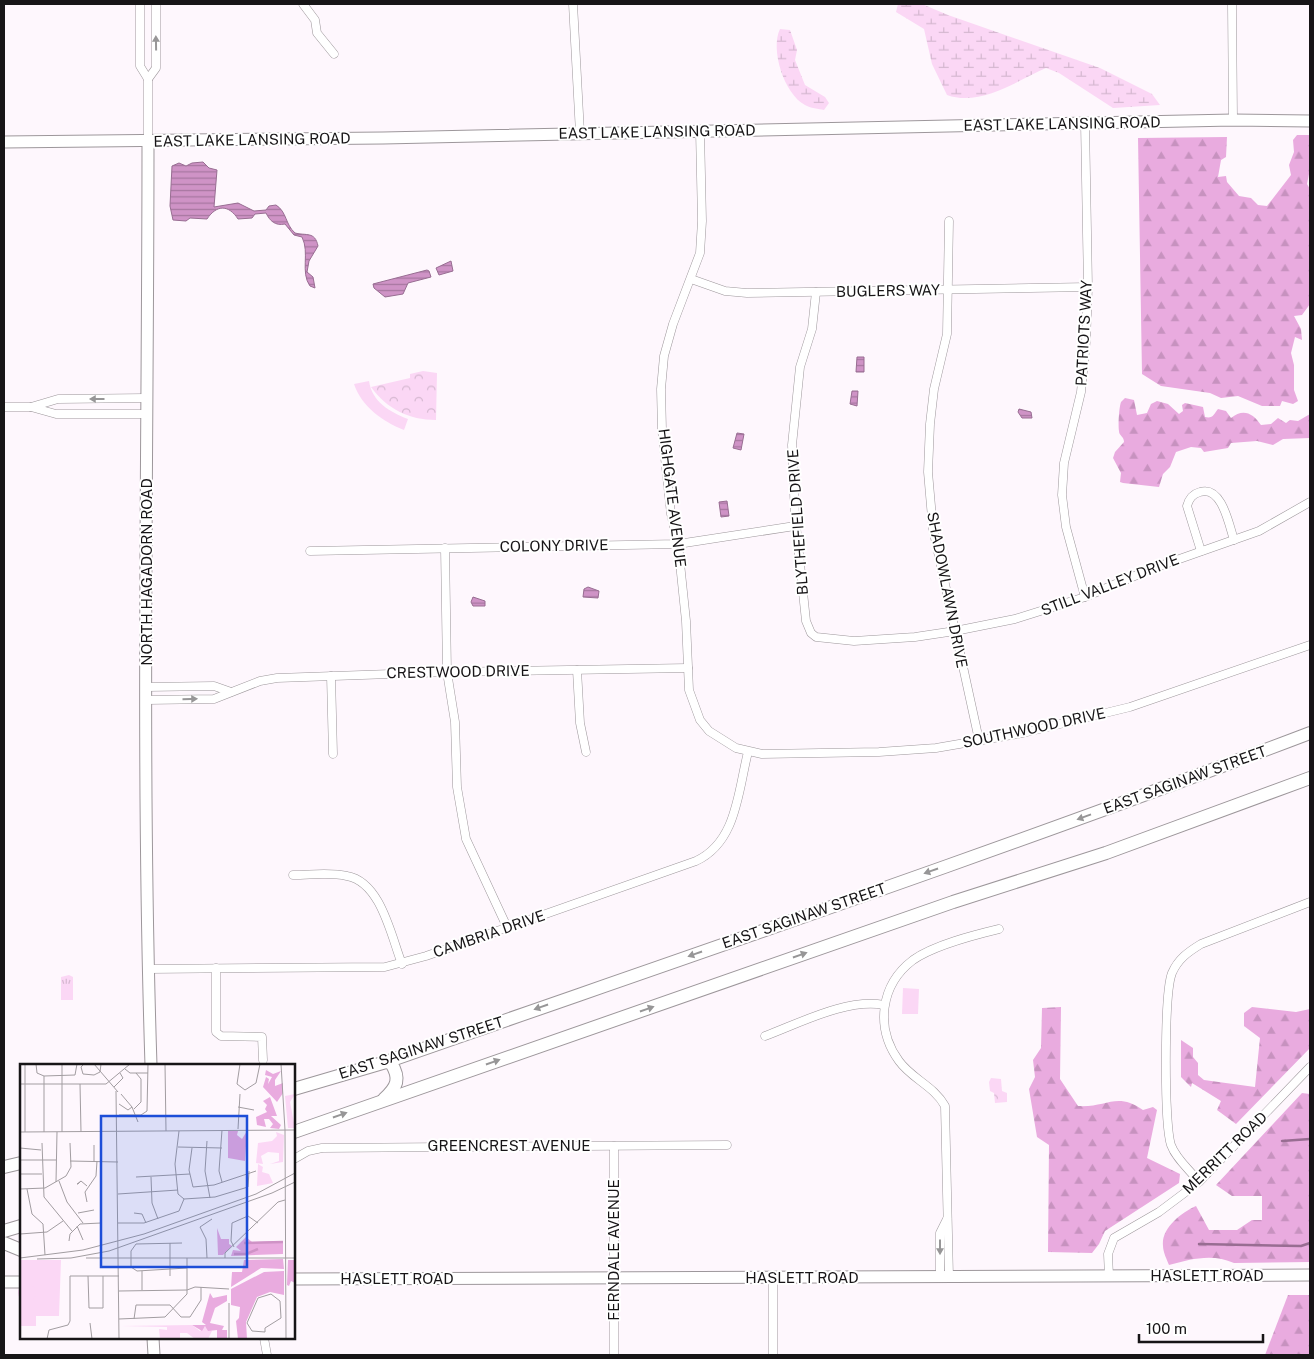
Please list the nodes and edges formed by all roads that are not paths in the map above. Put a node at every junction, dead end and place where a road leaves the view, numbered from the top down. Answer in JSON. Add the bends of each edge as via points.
{"nodes":[{"id":1,"x":140,"y":4,"type":"edge"},
{"id":2,"x":156,"y":4,"type":"edge"},
{"id":3,"x":303,"y":4,"type":"edge"},
{"id":4,"x":573,"y":4,"type":"edge"},
{"id":5,"x":1232,"y":4,"type":"edge"},
{"id":6,"x":334,"y":54,"type":"dead end"},
{"id":7,"x":148,"y":79,"type":"junction"},
{"id":8,"x":1233,"y":120,"type":"junction"},
{"id":9,"x":1310,"y":121,"type":"edge"},
{"id":10,"x":1085,"y":124,"type":"junction"},
{"id":11,"x":700,"y":131,"type":"junction"},
{"id":12,"x":580,"y":133,"type":"junction"},
{"id":13,"x":148,"y":141,"type":"junction"},
{"id":14,"x":4,"y":142,"type":"edge"},
{"id":15,"x":949,"y":221,"type":"dead end"},
{"id":16,"x":691,"y":279,"type":"junction"},
{"id":17,"x":1088,"y":287,"type":"junction"},
{"id":18,"x":948,"y":290,"type":"junction"},
{"id":19,"x":816,"y":292,"type":"junction"},
{"id":20,"x":146,"y":398,"type":"junction"},
{"id":21,"x":4,"y":407,"type":"edge"},
{"id":22,"x":31,"y":407,"type":"junction"},
{"id":23,"x":146,"y":414,"type":"junction"},
{"id":24,"x":1310,"y":502,"type":"edge"},
{"id":25,"x":796,"y":526,"type":"junction"},
{"id":26,"x":1234,"y":540,"type":"junction"},
{"id":27,"x":678,"y":544,"type":"junction"},
{"id":28,"x":445,"y":548,"type":"junction"},
{"id":29,"x":310,"y":551,"type":"dead end"},
{"id":30,"x":1202,"y":551,"type":"junction"},
{"id":31,"x":1085,"y":597,"type":"junction"},
{"id":32,"x":955,"y":632,"type":"junction"},
{"id":33,"x":811,"y":633,"type":"joint"},
{"id":34,"x":1310,"y":645,"type":"edge"},
{"id":35,"x":688,"y":668,"type":"junction"},
{"id":36,"x":576,"y":670,"type":"junction"},
{"id":37,"x":447,"y":672,"type":"junction"},
{"id":38,"x":331,"y":676,"type":"junction"},
{"id":39,"x":147,"y":687,"type":"junction"},
{"id":40,"x":231,"y":692,"type":"junction"},
{"id":41,"x":147,"y":700,"type":"junction"},
{"id":42,"x":1310,"y":733,"type":"edge"},
{"id":43,"x":978,"y":740,"type":"junction"},
{"id":44,"x":586,"y":752,"type":"dead end"},
{"id":45,"x":748,"y":752,"type":"junction"},
{"id":46,"x":333,"y":754,"type":"dead end"},
{"id":47,"x":1310,"y":778,"type":"edge"},
{"id":48,"x":293,"y":875,"type":"dead end"},
{"id":49,"x":1310,"y":902,"type":"edge"},
{"id":50,"x":507,"y":927,"type":"junction"},
{"id":51,"x":999,"y":929,"type":"dead end"},
{"id":52,"x":402,"y":964,"type":"junction"},
{"id":53,"x":216,"y":968,"type":"junction"},
{"id":54,"x":148,"y":969,"type":"junction"},
{"id":55,"x":884,"y":1005,"type":"junction"},
{"id":56,"x":765,"y":1036,"type":"dead end"},
{"id":57,"x":263,"y":1060,"type":"dead end"},
{"id":58,"x":386,"y":1062,"type":"junction"},
{"id":59,"x":151,"y":1064,"type":"edge"},
{"id":60,"x":1310,"y":1067,"type":"edge"},
{"id":61,"x":295,"y":1089,"type":"edge"},
{"id":62,"x":382,"y":1100,"type":"junction"},
{"id":63,"x":295,"y":1132,"type":"edge"},
{"id":64,"x":727,"y":1145,"type":"dead end"},
{"id":65,"x":614,"y":1146,"type":"junction"},
{"id":66,"x":295,"y":1158,"type":"edge"},
{"id":67,"x":20,"y":1163,"type":"edge"},
{"id":68,"x":4,"y":1167,"type":"edge"},
{"id":69,"x":1199,"y":1182,"type":"junction"},
{"id":70,"x":20,"y":1226,"type":"edge"},
{"id":71,"x":4,"y":1231,"type":"edge"},
{"id":72,"x":4,"y":1243,"type":"edge"},
{"id":73,"x":20,"y":1250,"type":"edge"},
{"id":74,"x":1109,"y":1276,"type":"junction"},
{"id":75,"x":1310,"y":1276,"type":"edge"},
{"id":76,"x":945,"y":1277,"type":"junction"},
{"id":77,"x":614,"y":1278,"type":"junction"},
{"id":78,"x":772,"y":1278,"type":"junction"},
{"id":79,"x":295,"y":1279,"type":"edge"},
{"id":80,"x":4,"y":1282,"type":"edge"},
{"id":81,"x":20,"y":1282,"type":"edge"},
{"id":82,"x":154,"y":1339,"type":"edge"},
{"id":83,"x":264,"y":1339,"type":"edge"},
{"id":84,"x":154,"y":1355,"type":"edge"},
{"id":85,"x":267,"y":1355,"type":"edge"},
{"id":86,"x":614,"y":1355,"type":"edge"},
{"id":87,"x":773,"y":1355,"type":"edge"}],
"edges":[{"from":1,"to":7,"type":"street","name":"NORTH HAGADORN ROAD","via":[[140,66]]},
{"from":7,"to":2,"type":"street","name":"NORTH HAGADORN ROAD","one_way":true,"via":[[156,68]]},
{"from":3,"to":6,"type":"street","via":[[316,20],[317,33]]},
{"from":4,"to":12,"type":"street"},
{"from":5,"to":8,"type":"street"},
{"from":7,"to":13,"type":"street","name":"NORTH HAGADORN ROAD"},
{"from":8,"to":9,"type":"main road","name":"EAST LAKE LANSING ROAD"},
{"from":8,"to":10,"type":"main road","name":"EAST LAKE LANSING ROAD"},
{"from":10,"to":11,"type":"main road","name":"EAST LAKE LANSING ROAD"},
{"from":10,"to":17,"type":"street","name":"PATRIOTS WAY"},
{"from":11,"to":12,"type":"main road","name":"EAST LAKE LANSING ROAD"},
{"from":11,"to":16,"type":"street","name":"HIGHGATE AVENUE","via":[[700,253]]},
{"from":12,"to":13,"type":"main road","name":"EAST LAKE LANSING ROAD"},
{"from":13,"to":14,"type":"main road","name":"EAST LAKE LANSING ROAD"},
{"from":13,"to":20,"type":"main road","name":"NORTH HAGADORN ROAD"},
{"from":15,"to":18,"type":"street","name":"SHADOWLAWN DRIVE"},
{"from":16,"to":19,"type":"street","name":"BUGLERS WAY","via":[[726,291],[747,294]]},
{"from":16,"to":27,"type":"street","name":"HIGHGATE AVENUE","via":[[664,356],[661,389],[671,514]]},
{"from":17,"to":18,"type":"street","name":"BUGLERS WAY"},
{"from":17,"to":31,"type":"street","name":"PATRIOTS WAY","via":[[1083,376],[1064,463],[1062,495],[1066,527]]},
{"from":18,"to":19,"type":"street","name":"BUGLERS WAY"},
{"from":18,"to":32,"type":"street","name":"SHADOWLAWN DRIVE","via":[[947,334],[934,389],[928,469],[933,529]]},
{"from":19,"to":25,"type":"street","name":"BLYTHEFIELD DRIVE","via":[[815,314],[800,367],[794,418],[792,474]]},
{"from":20,"to":22,"type":"street","one_way":true,"via":[[58,399]]},
{"from":20,"to":23,"type":"main road","name":"NORTH HAGADORN ROAD"},
{"from":21,"to":22,"type":"street"},
{"from":22,"to":23,"type":"street","via":[[56,414]]},
{"from":23,"to":39,"type":"main road","name":"NORTH HAGADORN ROAD"},
{"from":24,"to":26,"type":"street","name":"STILL VALLEY DRIVE","via":[[1259,531]]},
{"from":25,"to":27,"type":"street","name":"COLONY DRIVE"},
{"from":25,"to":33,"type":"street","name":"BLYTHEFIELD DRIVE","via":[[806,621]]},
{"from":26,"to":30,"type":"street","name":"STILL VALLEY DRIVE"},
{"from":26,"to":30,"type":"street","via":[[1218,498],[1210,492],[1198,492],[1187,506]]},
{"from":27,"to":28,"type":"street","name":"COLONY DRIVE"},
{"from":27,"to":35,"type":"street","name":"HIGHGATE AVENUE"},
{"from":28,"to":29,"type":"street","name":"COLONY DRIVE"},
{"from":28,"to":37,"type":"street"},
{"from":30,"to":31,"type":"street","name":"STILL VALLEY DRIVE","via":[[1151,568]]},
{"from":31,"to":32,"type":"street","name":"STILL VALLEY DRIVE","via":[[1015,619]]},
{"from":32,"to":33,"type":"street","name":"STILL VALLEY DRIVE","via":[[854,641],[822,639]]},
{"from":32,"to":43,"type":"street","name":"SHADOWLAWN DRIVE"},
{"from":34,"to":43,"type":"street","name":"SOUTHWOOD DRIVE","via":[[1130,707],[1023,733]]},
{"from":35,"to":36,"type":"street","name":"CRESTWOOD DRIVE"},
{"from":35,"to":45,"type":"street","name":"HIGHGATE AVENUE","via":[[693,704],[700,720],[721,740]]},
{"from":36,"to":37,"type":"street","name":"CRESTWOOD DRIVE"},
{"from":36,"to":44,"type":"street","via":[[580,724]]},
{"from":37,"to":38,"type":"street","name":"CRESTWOOD DRIVE"},
{"from":37,"to":50,"type":"street","via":[[455,722],[457,788],[466,839]]},
{"from":38,"to":40,"type":"street","name":"CRESTWOOD DRIVE","via":[[277,678]]},
{"from":38,"to":46,"type":"street"},
{"from":39,"to":40,"type":"street","via":[[214,686]]},
{"from":39,"to":41,"type":"main road","name":"NORTH HAGADORN ROAD"},
{"from":41,"to":40,"type":"street","name":"CRESTWOOD DRIVE","one_way":true,"via":[[214,699]]},
{"from":41,"to":54,"type":"main road","name":"NORTH HAGADORN ROAD"},
{"from":42,"to":58,"type":"main road","name":"EAST SAGINAW STREET","one_way":true,"via":[[938,869]]},
{"from":43,"to":45,"type":"street","name":"SOUTHWOOD DRIVE","via":[[936,748],[879,752]]},
{"from":45,"to":50,"type":"street","name":"CAMBRIA DRIVE","via":[[730,826],[715,850],[696,861]]},
{"from":62,"to":47,"type":"main road","one_way":true,"via":[[953,902],[1106,853]]},
{"from":48,"to":52,"type":"street","via":[[346,875],[361,881],[379,902]]},
{"from":49,"to":69,"type":"street","via":[[1201,944],[1187,952],[1172,972],[1167,996],[1168,1130],[1176,1155]]},
{"from":50,"to":52,"type":"street","name":"CAMBRIA DRIVE"},
{"from":51,"to":55,"type":"street","via":[[933,950],[913,960],[892,985]]},
{"from":52,"to":53,"type":"street","name":"CAMBRIA DRIVE","via":[[385,967]]},
{"from":53,"to":54,"type":"street","name":"CAMBRIA DRIVE"},
{"from":53,"to":57,"type":"street","via":[[216,1032],[221,1036],[262,1037]]},
{"from":54,"to":59,"type":"main road","name":"NORTH HAGADORN ROAD"},
{"from":55,"to":56,"type":"street","via":[[870,1002],[852,1005]]},
{"from":55,"to":76,"type":"street","via":[[887,1038],[899,1062],[934,1091],[945,1106],[947,1218],[940,1233]]},
{"from":58,"to":61,"type":"main road","name":"EAST SAGINAW STREET"},
{"from":58,"to":62,"type":"main road","via":[[391,1063],[398,1080],[395,1088]]},
{"from":60,"to":69,"type":"street","name":"MERRITT ROAD"},
{"from":63,"to":62,"type":"main road","one_way":true},
{"from":64,"to":65,"type":"street","name":"GREENCREST AVENUE"},
{"from":65,"to":66,"type":"street","name":"GREENCREST AVENUE","via":[[322,1148]]},
{"from":65,"to":77,"type":"street","name":"FERNDALE AVENUE"},
{"from":67,"to":68,"type":"main road"},
{"from":69,"to":74,"type":"street","name":"MERRITT ROAD","via":[[1159,1212],[1114,1238],[1108,1254]]},
{"from":70,"to":71,"type":"main road"},
{"from":72,"to":73,"type":"main road"},
{"from":74,"to":75,"type":"main road","name":"HASLETT ROAD"},
{"from":74,"to":76,"type":"main road","name":"HASLETT ROAD"},
{"from":76,"to":78,"type":"main road","name":"HASLETT ROAD"},
{"from":77,"to":78,"type":"main road","name":"HASLETT ROAD"},
{"from":77,"to":79,"type":"main road","name":"HASLETT ROAD"},
{"from":77,"to":86,"type":"street","name":"FERNDALE AVENUE"},
{"from":78,"to":87,"type":"street"},
{"from":80,"to":81,"type":"main road"},
{"from":82,"to":84,"type":"main road"},
{"from":83,"to":85,"type":"street"}]}
